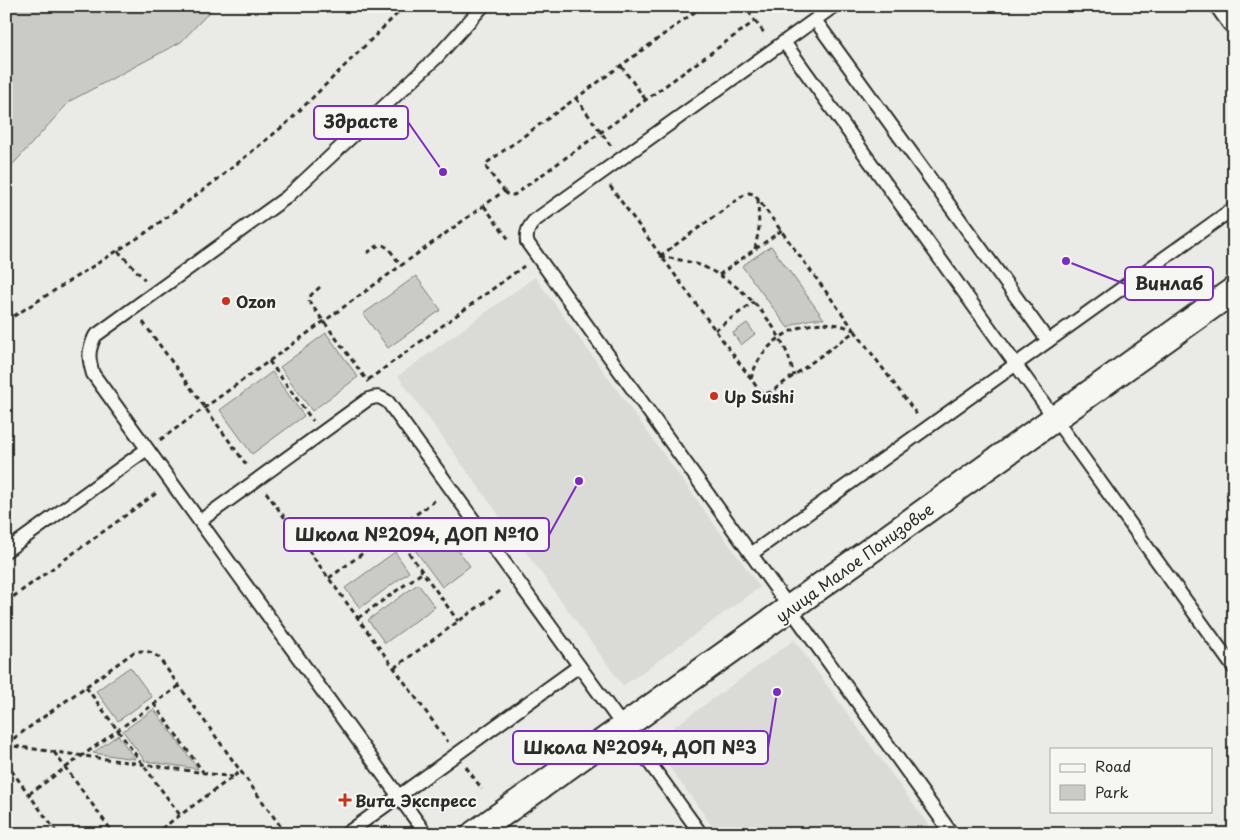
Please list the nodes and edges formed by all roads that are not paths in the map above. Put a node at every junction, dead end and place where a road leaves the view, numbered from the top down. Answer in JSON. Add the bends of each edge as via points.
{"nodes":[{"id":1,"x":483,"y":6,"type":"edge"},
{"id":2,"x":834,"y":6,"type":"edge"},
{"id":3,"x":1224,"y":6,"type":"edge"},
{"id":4,"x":815,"y":20,"type":"junction"},
{"id":5,"x":1234,"y":20,"type":"edge"},
{"id":6,"x":784,"y":42,"type":"junction"},
{"id":7,"x":1232,"y":212,"type":"edge"},
{"id":8,"x":1234,"y":290,"type":"edge"},
{"id":9,"x":1048,"y":341,"type":"junction"},
{"id":10,"x":1016,"y":365,"type":"junction"},
{"id":11,"x":1054,"y":418,"type":"junction"},
{"id":12,"x":147,"y":449,"type":"junction"},
{"id":13,"x":200,"y":521,"type":"junction"},
{"id":14,"x":6,"y":551,"type":"edge"},
{"id":15,"x":751,"y":554,"type":"junction"},
{"id":16,"x":790,"y":608,"type":"junction"},
{"id":17,"x":579,"y":666,"type":"junction"},
{"id":18,"x":1234,"y":668,"type":"edge"},
{"id":19,"x":623,"y":727,"type":"junction"},
{"id":20,"x":398,"y":796,"type":"junction"},
{"id":21,"x":346,"y":834,"type":"edge"},
{"id":22,"x":426,"y":834,"type":"edge"},
{"id":23,"x":474,"y":834,"type":"edge"},
{"id":24,"x":701,"y":834,"type":"edge"},
{"id":25,"x":952,"y":834,"type":"edge"}],
"edges":[{"from":1,"to":12,"type":"lane","via":[[437,57],[287,197],[95,336],[88,358],[93,374]]},
{"from":2,"to":4,"type":"lane"},
{"from":3,"to":5,"type":"street"},
{"from":4,"to":6,"type":"lane"},
{"from":4,"to":9,"type":"lane"},
{"from":6,"to":10,"type":"lane"},
{"from":6,"to":15,"type":"lane","via":[[534,221],[526,234],[527,242]]},
{"from":7,"to":9,"type":"lane"},
{"from":8,"to":11,"type":"street","name":"улица Малое Понизовье"},
{"from":9,"to":10,"type":"lane"},
{"from":10,"to":11,"type":"lane"},
{"from":10,"to":15,"type":"lane"},
{"from":11,"to":16,"type":"street","name":"улица Малое Понизовье"},
{"from":11,"to":18,"type":"lane"},
{"from":12,"to":13,"type":"lane"},
{"from":12,"to":14,"type":"lane"},
{"from":13,"to":17,"type":"lane","via":[[367,400],[380,397],[388,402]]},
{"from":13,"to":20,"type":"lane"},
{"from":15,"to":16,"type":"lane"},
{"from":16,"to":19,"type":"street","name":"улица Малое Понизовье"},
{"from":16,"to":25,"type":"lane"},
{"from":17,"to":19,"type":"lane"},
{"from":17,"to":20,"type":"lane"},
{"from":19,"to":23,"type":"street","name":"улица Малое Понизовье"},
{"from":19,"to":24,"type":"lane"},
{"from":20,"to":21,"type":"lane"},
{"from":20,"to":22,"type":"lane"}]}
